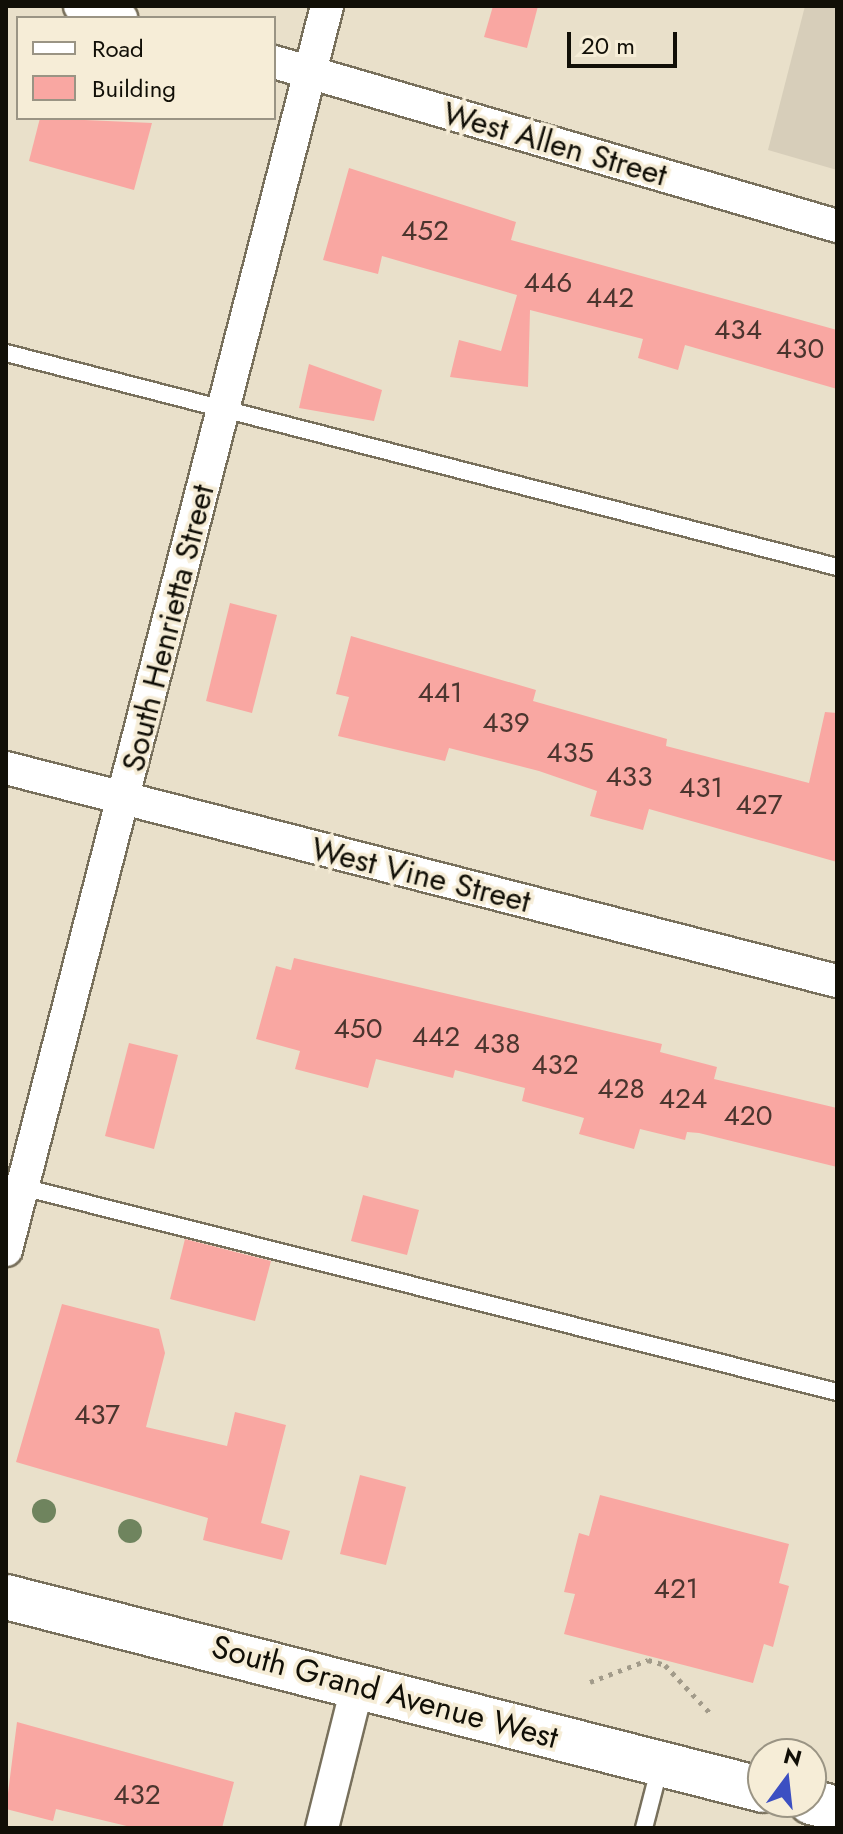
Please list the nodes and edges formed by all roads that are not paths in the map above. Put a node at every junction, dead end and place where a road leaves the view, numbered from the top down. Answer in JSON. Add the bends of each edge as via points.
{"nodes":[{"id":1,"x":80,"y":6,"type":"edge"},
{"id":2,"x":327,"y":6,"type":"edge"},
{"id":3,"x":114,"y":16,"type":"edge"},
{"id":4,"x":276,"y":63,"type":"edge"},
{"id":5,"x":310,"y":73,"type":"junction"},
{"id":6,"x":837,"y":226,"type":"edge"},
{"id":7,"x":6,"y":353,"type":"edge"},
{"id":8,"x":224,"y":410,"type":"junction"},
{"id":9,"x":837,"y":567,"type":"edge"},
{"id":10,"x":6,"y":768,"type":"edge"},
{"id":11,"x":124,"y":799,"type":"junction"},
{"id":12,"x":837,"y":981,"type":"edge"},
{"id":13,"x":14,"y":1185,"type":"edge"},
{"id":14,"x":6,"y":1250,"type":"edge"},
{"id":15,"x":837,"y":1392,"type":"edge"},
{"id":16,"x":6,"y":1597,"type":"edge"},
{"id":17,"x":358,"y":1684,"type":"junction"},
{"id":18,"x":661,"y":1764,"type":"junction"},
{"id":19,"x":747,"y":1786,"type":"edge"},
{"id":20,"x":322,"y":1828,"type":"edge"},
{"id":21,"x":644,"y":1828,"type":"edge"}],
"edges":[{"from":1,"to":3,"type":"street"},
{"from":2,"to":5,"type":"street","name":"South Henrietta Street"},
{"from":4,"to":5,"type":"street","name":"West Allen Street"},
{"from":5,"to":6,"type":"street","name":"West Allen Street"},
{"from":5,"to":8,"type":"street","name":"South Henrietta Street"},
{"from":7,"to":8,"type":"lane"},
{"from":8,"to":9,"type":"lane"},
{"from":8,"to":11,"type":"street","name":"South Henrietta Street"},
{"from":10,"to":11,"type":"street","name":"West Vine Street"},
{"from":11,"to":12,"type":"street","name":"West Vine Street"},
{"from":11,"to":13,"type":"street","name":"South Henrietta Street"},
{"from":13,"to":14,"type":"street","name":"South Henrietta Street"},
{"from":13,"to":15,"type":"lane"},
{"from":16,"to":17,"type":"main road","name":"South Grand Avenue West"},
{"from":17,"to":18,"type":"main road","name":"South Grand Avenue West"},
{"from":17,"to":20,"type":"street"},
{"from":18,"to":19,"type":"main road","name":"South Grand Avenue West"},
{"from":18,"to":21,"type":"lane"}]}
